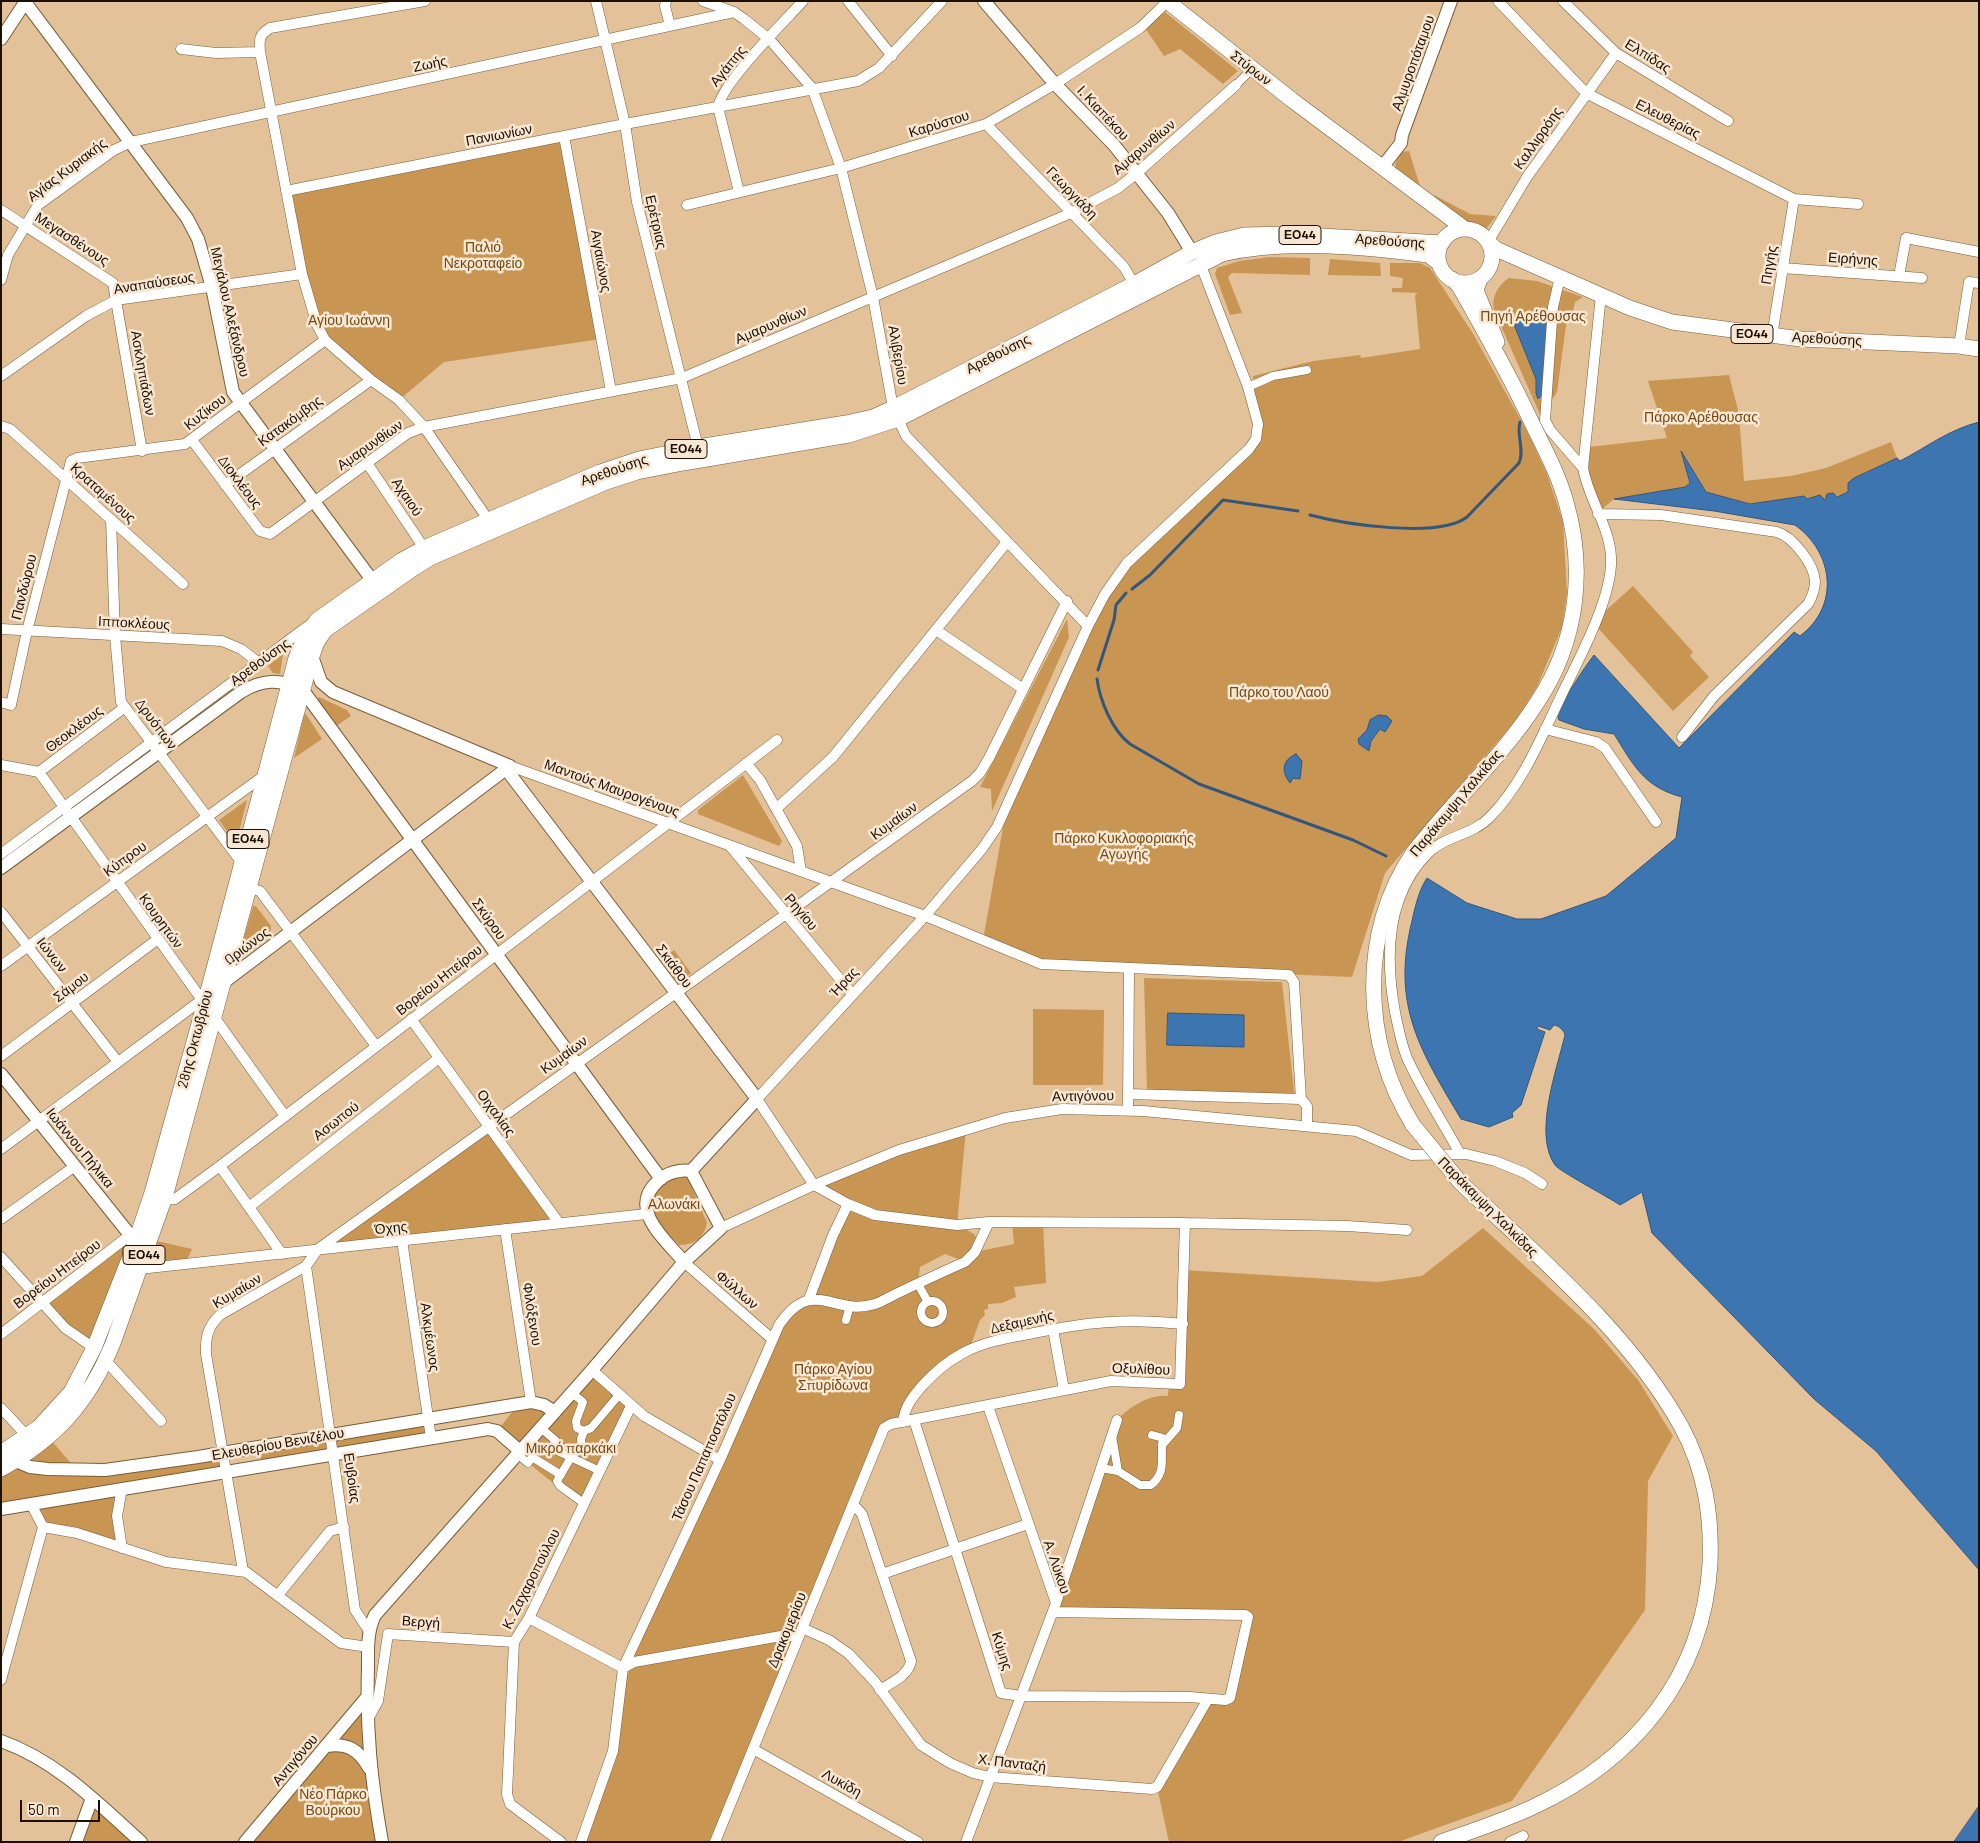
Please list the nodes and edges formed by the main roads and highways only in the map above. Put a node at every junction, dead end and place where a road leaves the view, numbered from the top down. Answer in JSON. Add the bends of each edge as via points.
{"nodes":[{"id":1,"x":1167,"y":1,"type":"edge"},
{"id":2,"x":1337,"y":134,"type":"junction"},
{"id":3,"x":1465,"y":229,"type":"junction"},
{"id":4,"x":1444,"y":240,"type":"junction"},
{"id":5,"x":1488,"y":242,"type":"junction"},
{"id":6,"x":1196,"y":257,"type":"junction"},
{"id":7,"x":1440,"y":263,"type":"junction"},
{"id":8,"x":1484,"y":274,"type":"junction"},
{"id":9,"x":1557,"y":276,"type":"junction"},
{"id":10,"x":1452,"y":279,"type":"junction"},
{"id":11,"x":1979,"y":349,"type":"edge"},
{"id":12,"x":1510,"y":376,"type":"junction"},
{"id":13,"x":896,"y":414,"type":"junction"},
{"id":14,"x":492,"y":525,"type":"junction"},
{"id":15,"x":317,"y":620,"type":"joint"},
{"id":16,"x":296,"y":686,"type":"junction"},
{"id":17,"x":1,"y":1453,"type":"edge"},
{"id":18,"x":1,"y":1469,"type":"edge"},
{"id":19,"x":1441,"y":1842,"type":"edge"}],
"edges":[{"from":1,"to":2,"type":"main road","name":"Στύρων"},
{"from":2,"to":3,"type":"main road","name":"Στύρων"},
{"from":2,"to":4,"type":"main road","name":"Στύρων","via":[[1367,163],[1440,220],[1446,228]]},
{"from":3,"to":4,"type":"main road","number":"ΕΟ44"},
{"from":3,"to":5,"type":"main road","number":"ΕΟ44","via":[[1478,232]]},
{"from":4,"to":6,"type":"main road","name":"Αρεθούσης","number":"ΕΟ44","via":[[1431,244],[1288,234],[1253,235],[1223,240]]},
{"from":4,"to":7,"type":"main road","via":[[1438,256]]},
{"from":5,"to":8,"type":"main road","via":[[1492,255]]},
{"from":5,"to":9,"type":"main road","name":"Αρεθούσης","number":"ΕΟ44","via":[[1496,250]]},
{"from":6,"to":7,"type":"main road","name":"Αρεθούσης","number":"ΕΟ44","via":[[1291,246],[1420,254],[1432,256]]},
{"from":6,"to":13,"type":"main road","name":"Αρεθούσης","number":"ΕΟ44","via":[[1134,284]]},
{"from":6,"to":13,"type":"main road","name":"Αρεθούσης","number":"ΕΟ44","via":[[1136,298]]},
{"from":7,"to":10,"type":"main road","via":[[1442,270]]},
{"from":8,"to":9,"type":"main road","name":"Αρεθούσης","number":"ΕΟ44","via":[[1500,264]]},
{"from":8,"to":10,"type":"main road","number":"ΕΟ44","via":[[1466,283]]},
{"from":8,"to":12,"type":"main road","name":"Παράκαμψη Χαλκίδας","via":[[1476,290]]},
{"from":9,"to":11,"type":"main road","name":"Αρεθούσης","number":"ΕΟ44","via":[[1658,319],[1772,336]]},
{"from":10,"to":12,"type":"main road","name":"Παράκαμψη Χαλκίδας"},
{"from":12,"to":19,"type":"main road","name":"Παράκαμψη Χαλκίδας","bridge":true,"via":[[1566,502],[1576,549],[1575,600],[1566,645],[1549,685],[1526,720],[1400,874],[1386,907],[1375,953],[1374,1008],[1388,1069],[1414,1125],[1460,1182],[1606,1326],[1663,1397],[1686,1435],[1702,1473],[1709,1512],[1710,1560],[1704,1611],[1694,1644],[1666,1700],[1639,1733],[1609,1760],[1561,1792],[1512,1816]]},
{"from":13,"to":14,"type":"main road","name":"Αρεθούσης","number":"ΕΟ44","via":[[849,435],[637,472]]},
{"from":13,"to":14,"type":"main road","name":"Αρεθούσης","number":"ΕΟ44","via":[[639,460],[600,472]]},
{"from":14,"to":15,"type":"main road","name":"Αρεθούσης","number":"ΕΟ44","via":[[424,548]]},
{"from":14,"to":16,"type":"main road","name":"Αρεθούσης","number":"ΕΟ44","via":[[378,591],[325,630]]},
{"from":15,"to":16,"type":"main road","name":"28ης Οκτωβρίου","number":"ΕΟ44","via":[[302,641]]},
{"from":16,"to":17,"type":"main road","name":"28ης Οκτωβρίου","number":"ΕΟ44","via":[[265,775],[152,1193],[94,1348],[71,1392],[50,1417]]},
{"from":16,"to":18,"type":"main road","name":"28ης Οκτωβρίου","number":"ΕΟ44","via":[[225,982],[164,1200],[106,1361],[84,1400],[60,1428]]}]}
